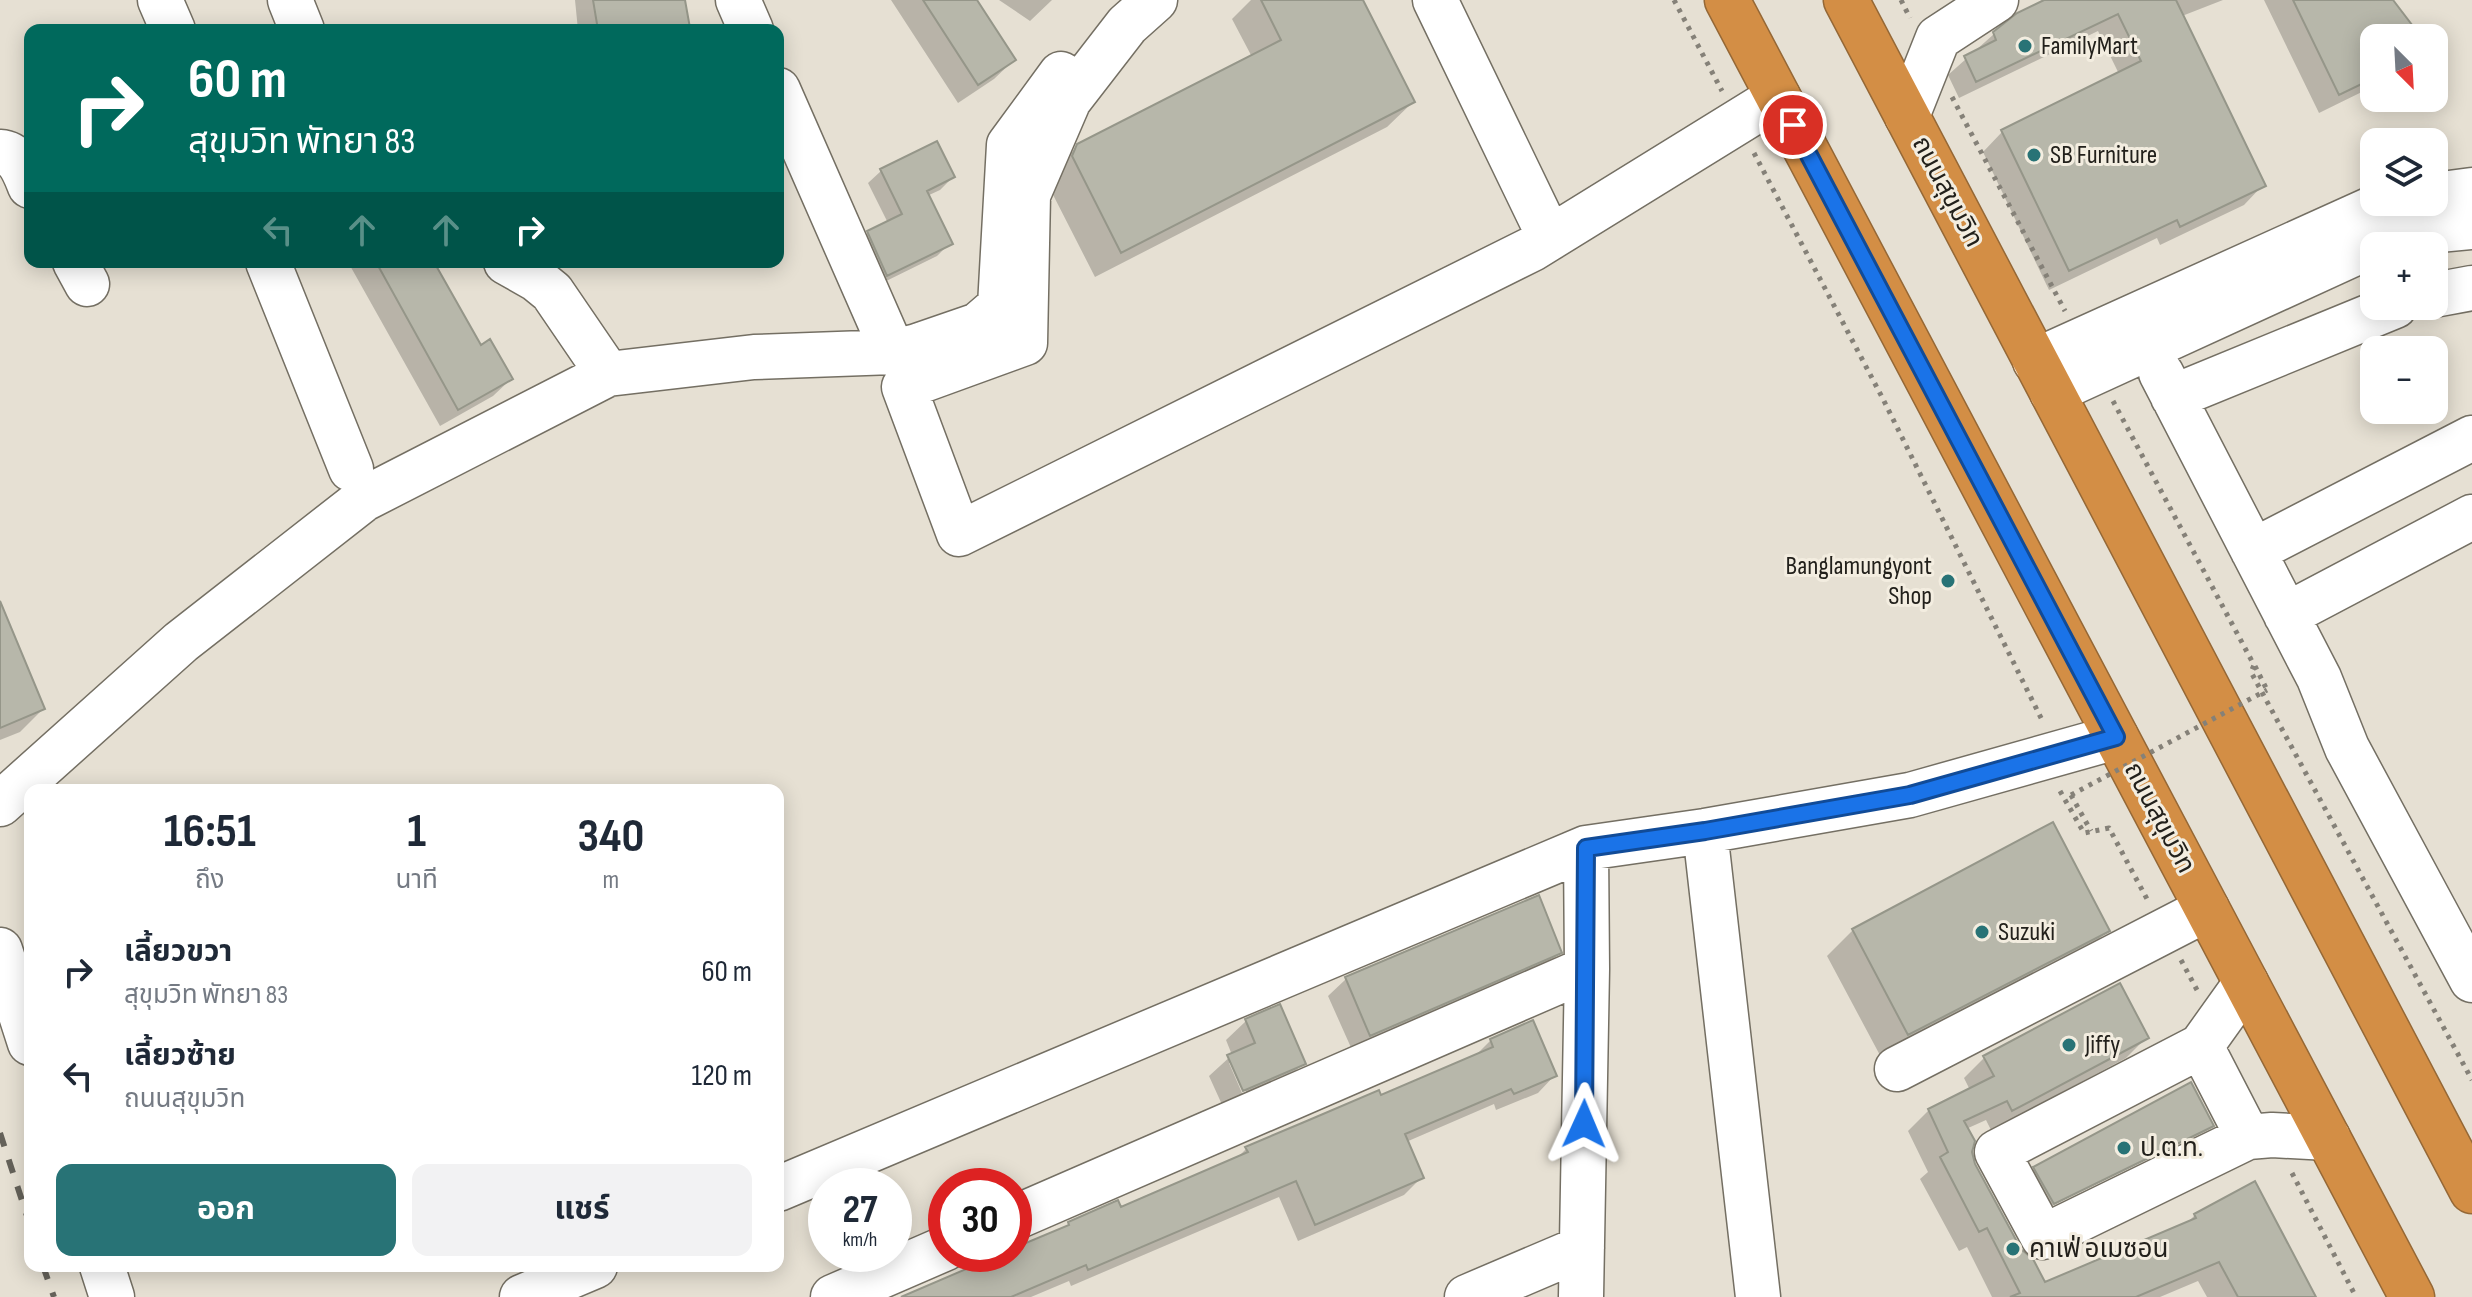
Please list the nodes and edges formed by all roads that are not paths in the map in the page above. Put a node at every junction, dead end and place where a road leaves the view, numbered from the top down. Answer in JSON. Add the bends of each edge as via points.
{"nodes":[{"id":1,"x":160,"y":0,"type":"edge"},
{"id":2,"x":290,"y":0,"type":"edge"},
{"id":3,"x":738,"y":0,"type":"edge"},
{"id":4,"x":1115,"y":0,"type":"edge"},
{"id":5,"x":1155,"y":0,"type":"edge"},
{"id":6,"x":1435,"y":0,"type":"edge"},
{"id":7,"x":1727,"y":0,"type":"edge"},
{"id":8,"x":1846,"y":0,"type":"edge"},
{"id":9,"x":1996,"y":0,"type":"edge"},
{"id":10,"x":170,"y":24,"type":"edge"},
{"id":11,"x":300,"y":24,"type":"edge"},
{"id":12,"x":748,"y":24,"type":"edge"},
{"id":13,"x":1778,"y":97,"type":"junction"},
{"id":14,"x":784,"y":104,"type":"edge"},
{"id":15,"x":1907,"y":116,"type":"junction"},
{"id":16,"x":0,"y":152,"type":"edge"},
{"id":17,"x":24,"y":174,"type":"edge"},
{"id":18,"x":2472,"y":190,"type":"edge"},
{"id":19,"x":2448,"y":193,"type":"edge"},
{"id":20,"x":2360,"y":216,"type":"edge"},
{"id":21,"x":2472,"y":227,"type":"edge"},
{"id":22,"x":1550,"y":238,"type":"junction"},
{"id":23,"x":270,"y":268,"type":"edge"},
{"id":24,"x":517,"y":268,"type":"edge"},
{"id":25,"x":2472,"y":288,"type":"edge"},
{"id":26,"x":2448,"y":292,"type":"edge"},
{"id":27,"x":2360,"y":318,"type":"edge"},
{"id":28,"x":893,"y":352,"type":"junction"},
{"id":29,"x":2088,"y":356,"type":"junction"},
{"id":30,"x":608,"y":374,"type":"junction"},
{"id":31,"x":2044,"y":377,"type":"junction"},
{"id":32,"x":2472,"y":438,"type":"edge"},
{"id":33,"x":351,"y":469,"type":"dead end"},
{"id":34,"x":2472,"y":517,"type":"edge"},
{"id":35,"x":2253,"y":551,"type":"junction"},
{"id":36,"x":2286,"y":615,"type":"junction"},
{"id":37,"x":2116,"y":737,"type":"junction"},
{"id":38,"x":0,"y":804,"type":"edge"},
{"id":39,"x":1705,"y":831,"type":"junction"},
{"id":40,"x":1586,"y":848,"type":"junction"},
{"id":41,"x":2207,"y":909,"type":"junction"},
{"id":42,"x":0,"y":950,"type":"edge"},
{"id":43,"x":1587,"y":969,"type":"junction"},
{"id":44,"x":2472,"y":980,"type":"edge"},
{"id":45,"x":2246,"y":983,"type":"junction"},
{"id":46,"x":24,"y":1024,"type":"edge"},
{"id":47,"x":2209,"y":1036,"type":"junction"},
{"id":48,"x":1897,"y":1069,"type":"dead end"},
{"id":49,"x":2260,"y":1136,"type":"junction"},
{"id":50,"x":2328,"y":1138,"type":"junction"},
{"id":51,"x":784,"y":1186,"type":"edge"},
{"id":52,"x":2472,"y":1191,"type":"edge"},
{"id":53,"x":1032,"y":1210,"type":"edge"},
{"id":54,"x":1582,"y":1248,"type":"junction"},
{"id":55,"x":928,"y":1256,"type":"edge"},
{"id":56,"x":104,"y":1272,"type":"edge"},
{"id":57,"x":581,"y":1272,"type":"edge"},
{"id":58,"x":112,"y":1297,"type":"edge"},
{"id":59,"x":522,"y":1297,"type":"edge"},
{"id":60,"x":833,"y":1297,"type":"edge"},
{"id":61,"x":1467,"y":1297,"type":"edge"},
{"id":62,"x":1581,"y":1297,"type":"edge"},
{"id":63,"x":1758,"y":1297,"type":"edge"},
{"id":64,"x":2412,"y":1297,"type":"edge"}],
"edges":[{"from":1,"to":10,"type":"street"},
{"from":2,"to":11,"type":"street"},
{"from":3,"to":12,"type":"street"},
{"from":4,"to":28,"type":"street","via":[[1009,145],[1000,306],[978,325]]},
{"from":5,"to":22,"type":"street","via":[[1127,25],[1069,100],[1028,195],[1025,343],[904,387],[959,534]]},
{"from":6,"to":22,"type":"street"},
{"from":7,"to":13,"type":"highway","name":"ถนนสุขุมวิท"},
{"from":8,"to":15,"type":"highway","name":"ถนนสุขุมวิท"},
{"from":9,"to":15,"type":"street","via":[[1938,38]]},
{"from":13,"to":22,"type":"street"},
{"from":13,"to":37,"type":"highway","name":"ถนนสุขุมวิท"},
{"from":14,"to":28,"type":"street"},
{"from":15,"to":31,"type":"highway","name":"ถนนสุขุมวิท"},
{"from":16,"to":17,"type":"street","via":[[17,159]]},
{"from":18,"to":19,"type":"street"},
{"from":20,"to":29,"type":"street"},
{"from":21,"to":29,"type":"street","via":[[2397,234]]},
{"from":23,"to":33,"type":"street"},
{"from":24,"to":30,"type":"street","via":[[552,292]]},
{"from":25,"to":26,"type":"street"},
{"from":27,"to":35,"type":"street","via":[[2167,385]]},
{"from":28,"to":30,"type":"street","via":[[754,357]]},
{"from":29,"to":31,"type":"street"},
{"from":30,"to":38,"type":"street","via":[[364,499],[181,642]]},
{"from":31,"to":52,"type":"highway","name":"ถนนสุขุมวิท"},
{"from":32,"to":35,"type":"street"},
{"from":34,"to":36,"type":"street"},
{"from":35,"to":36,"type":"street"},
{"from":36,"to":44,"type":"street","via":[[2347,748]]},
{"from":37,"to":39,"type":"street","via":[[1910,795]]},
{"from":37,"to":41,"type":"highway","name":"ถนนสุขุมวิท"},
{"from":39,"to":40,"type":"street"},
{"from":39,"to":63,"type":"street"},
{"from":40,"to":43,"type":"street"},
{"from":40,"to":51,"type":"street"},
{"from":41,"to":45,"type":"highway","name":"ถนนสุขุมวิท"},
{"from":41,"to":48,"type":"street"},
{"from":42,"to":46,"type":"street"},
{"from":43,"to":53,"type":"street"},
{"from":43,"to":54,"type":"street"},
{"from":45,"to":47,"type":"street"},
{"from":45,"to":50,"type":"highway","name":"ถนนสุขุมวิท"},
{"from":47,"to":49,"type":"street"},
{"from":47,"to":49,"type":"street","via":[[1997,1152],[2043,1237]]},
{"from":49,"to":50,"type":"street"},
{"from":50,"to":64,"type":"highway","name":"ถนนสุขุมวิท"},
{"from":54,"to":61,"type":"street"},
{"from":54,"to":62,"type":"street"},
{"from":55,"to":60,"type":"street"},
{"from":56,"to":58,"type":"street"},
{"from":57,"to":59,"type":"street"}]}
